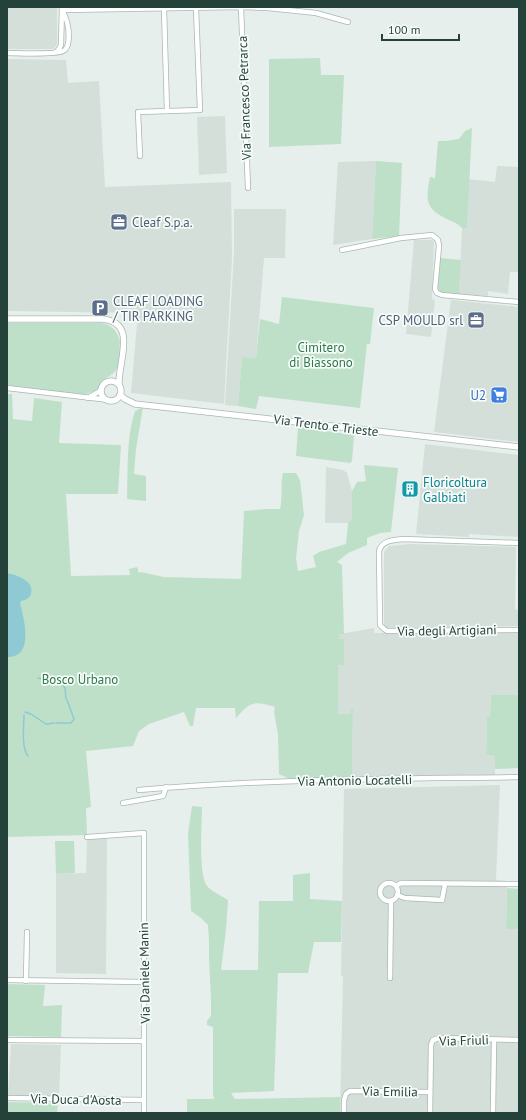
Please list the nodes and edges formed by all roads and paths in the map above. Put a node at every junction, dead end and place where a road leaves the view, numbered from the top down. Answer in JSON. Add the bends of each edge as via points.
{"nodes":[{"id":1,"x":189,"y":7,"type":"edge"},
{"id":2,"x":241,"y":7,"type":"edge"},
{"id":3,"x":317,"y":7,"type":"edge"},
{"id":4,"x":196,"y":8,"type":"edge"},
{"id":5,"x":268,"y":8,"type":"edge"},
{"id":6,"x":62,"y":9,"type":"edge"},
{"id":7,"x":164,"y":9,"type":"junction"},
{"id":8,"x":316,"y":13,"type":"junction"},
{"id":9,"x":348,"y":22,"type":"dead end"},
{"id":10,"x":56,"y":52,"type":"junction"},
{"id":11,"x":7,"y":53,"type":"edge"},
{"id":12,"x":167,"y":111,"type":"junction"},
{"id":13,"x":140,"y":156,"type":"dead end"},
{"id":14,"x":248,"y":188,"type":"dead end"},
{"id":15,"x":342,"y":250,"type":"dead end"},
{"id":16,"x":519,"y":302,"type":"edge"},
{"id":17,"x":7,"y":319,"type":"edge"},
{"id":18,"x":120,"y":367,"type":"junction"},
{"id":19,"x":111,"y":380,"type":"junction"},
{"id":20,"x":119,"y":384,"type":"junction"},
{"id":21,"x":7,"y":388,"type":"edge"},
{"id":22,"x":100,"y":391,"type":"junction"},
{"id":23,"x":120,"y":395,"type":"junction"},
{"id":24,"x":87,"y":399,"type":"junction"},
{"id":25,"x":112,"y":400,"type":"junction"},
{"id":26,"x":132,"y":402,"type":"junction"},
{"id":27,"x":519,"y":447,"type":"edge"},
{"id":28,"x":519,"y":543,"type":"edge"},
{"id":29,"x":519,"y":630,"type":"edge"},
{"id":30,"x":519,"y":777,"type":"edge"},
{"id":31,"x":166,"y":787,"type":"junction"},
{"id":32,"x":139,"y":790,"type":"dead end"},
{"id":33,"x":123,"y":803,"type":"dead end"},
{"id":34,"x":87,"y":836,"type":"dead end"},
{"id":35,"x":445,"y":884,"type":"junction"},
{"id":36,"x":519,"y":884,"type":"edge"},
{"id":37,"x":396,"y":886,"type":"junction"},
{"id":38,"x":397,"y":895,"type":"junction"},
{"id":39,"x":391,"y":901,"type":"junction"},
{"id":40,"x":27,"y":932,"type":"dead end"},
{"id":41,"x":390,"y":978,"type":"dead end"},
{"id":42,"x":7,"y":980,"type":"edge"},
{"id":43,"x":26,"y":981,"type":"junction"},
{"id":44,"x":144,"y":982,"type":"junction"},
{"id":45,"x":7,"y":1040,"type":"edge"},
{"id":46,"x":494,"y":1040,"type":"junction"},
{"id":47,"x":519,"y":1040,"type":"edge"},
{"id":48,"x":144,"y":1041,"type":"junction"},
{"id":49,"x":430,"y":1092,"type":"junction"},
{"id":50,"x":7,"y":1098,"type":"edge"},
{"id":51,"x":144,"y":1100,"type":"junction"},
{"id":52,"x":144,"y":1113,"type":"edge"},
{"id":53,"x":344,"y":1113,"type":"edge"},
{"id":54,"x":430,"y":1113,"type":"edge"},
{"id":55,"x":493,"y":1113,"type":"edge"}],
"edges":[{"from":1,"to":4,"type":"street"},
{"from":1,"to":7,"type":"street"},
{"from":2,"to":4,"type":"street"},
{"from":2,"to":5,"type":"street"},
{"from":2,"to":14,"type":"street","name":"Via Francesco Petrarca"},
{"from":3,"to":8,"type":"street"},
{"from":4,"to":12,"type":"street","via":[[200,110]]},
{"from":5,"to":8,"type":"street"},
{"from":6,"to":7,"type":"street"},
{"from":6,"to":10,"type":"street","via":[[61,45]]},
{"from":6,"to":10,"type":"street","via":[[67,21],[68,44],[64,51]]},
{"from":7,"to":12,"type":"street"},
{"from":8,"to":9,"type":"street"},
{"from":10,"to":11,"type":"street"},
{"from":12,"to":13,"type":"street","via":[[138,112]]},
{"from":15,"to":16,"type":"street","via":[[401,238],[432,235],[438,240],[439,246],[435,289],[437,293]]},
{"from":17,"to":18,"type":"street","via":[[112,321],[124,336],[124,352]]},
{"from":18,"to":19,"type":"street"},
{"from":18,"to":20,"type":"street"},
{"from":19,"to":20,"type":"street"},
{"from":19,"to":22,"type":"street","via":[[104,384]]},
{"from":20,"to":23,"type":"street"},
{"from":21,"to":24,"type":"street"},
{"from":22,"to":24,"type":"street"},
{"from":22,"to":25,"type":"street","via":[[104,398]]},
{"from":23,"to":25,"type":"street"},
{"from":23,"to":26,"type":"street","name":"Via Trento e Trieste"},
{"from":24,"to":25,"type":"street"},
{"from":25,"to":26,"type":"street","name":"Via Trento e Trieste"},
{"from":26,"to":27,"type":"street","name":"Via Trento e Trieste"},
{"from":28,"to":29,"type":"street","name":"Via degli Artigiani","via":[[404,539],[382,544],[379,558],[380,625],[384,630]]},
{"from":30,"to":31,"type":"street","name":"Via Antonio Locatelli","via":[[296,781]]},
{"from":31,"to":32,"type":"street","name":"Via Antonio Locatelli"},
{"from":31,"to":33,"type":"street","via":[[163,796]]},
{"from":34,"to":44,"type":"street","name":"Via Daniele Manin","via":[[144,833]]},
{"from":35,"to":36,"type":"street"},
{"from":35,"to":37,"type":"street","via":[[401,883]]},
{"from":35,"to":38,"type":"street","via":[[442,900],[405,898]]},
{"from":37,"to":38,"type":"street"},
{"from":37,"to":39,"type":"street","via":[[387,884],[380,892]]},
{"from":38,"to":39,"type":"street","via":[[396,899]]},
{"from":39,"to":41,"type":"street"},
{"from":40,"to":43,"type":"street"},
{"from":42,"to":43,"type":"street"},
{"from":43,"to":44,"type":"street"},
{"from":44,"to":48,"type":"street","name":"Via Daniele Manin"},
{"from":45,"to":48,"type":"street"},
{"from":46,"to":47,"type":"street","name":"Via Friuli"},
{"from":46,"to":49,"type":"street","name":"Via Friuli","via":[[434,1040],[431,1045]]},
{"from":46,"to":55,"type":"street"},
{"from":48,"to":51,"type":"street","name":"Via Daniele Manin"},
{"from":49,"to":53,"type":"street","name":"Via Emilia","via":[[350,1091],[344,1100]]},
{"from":49,"to":54,"type":"street","name":"Via Friuli"},
{"from":50,"to":51,"type":"street","name":"Via Duca d'Aosta"},
{"from":51,"to":52,"type":"street","name":"Via Daniele Manin"}]}
